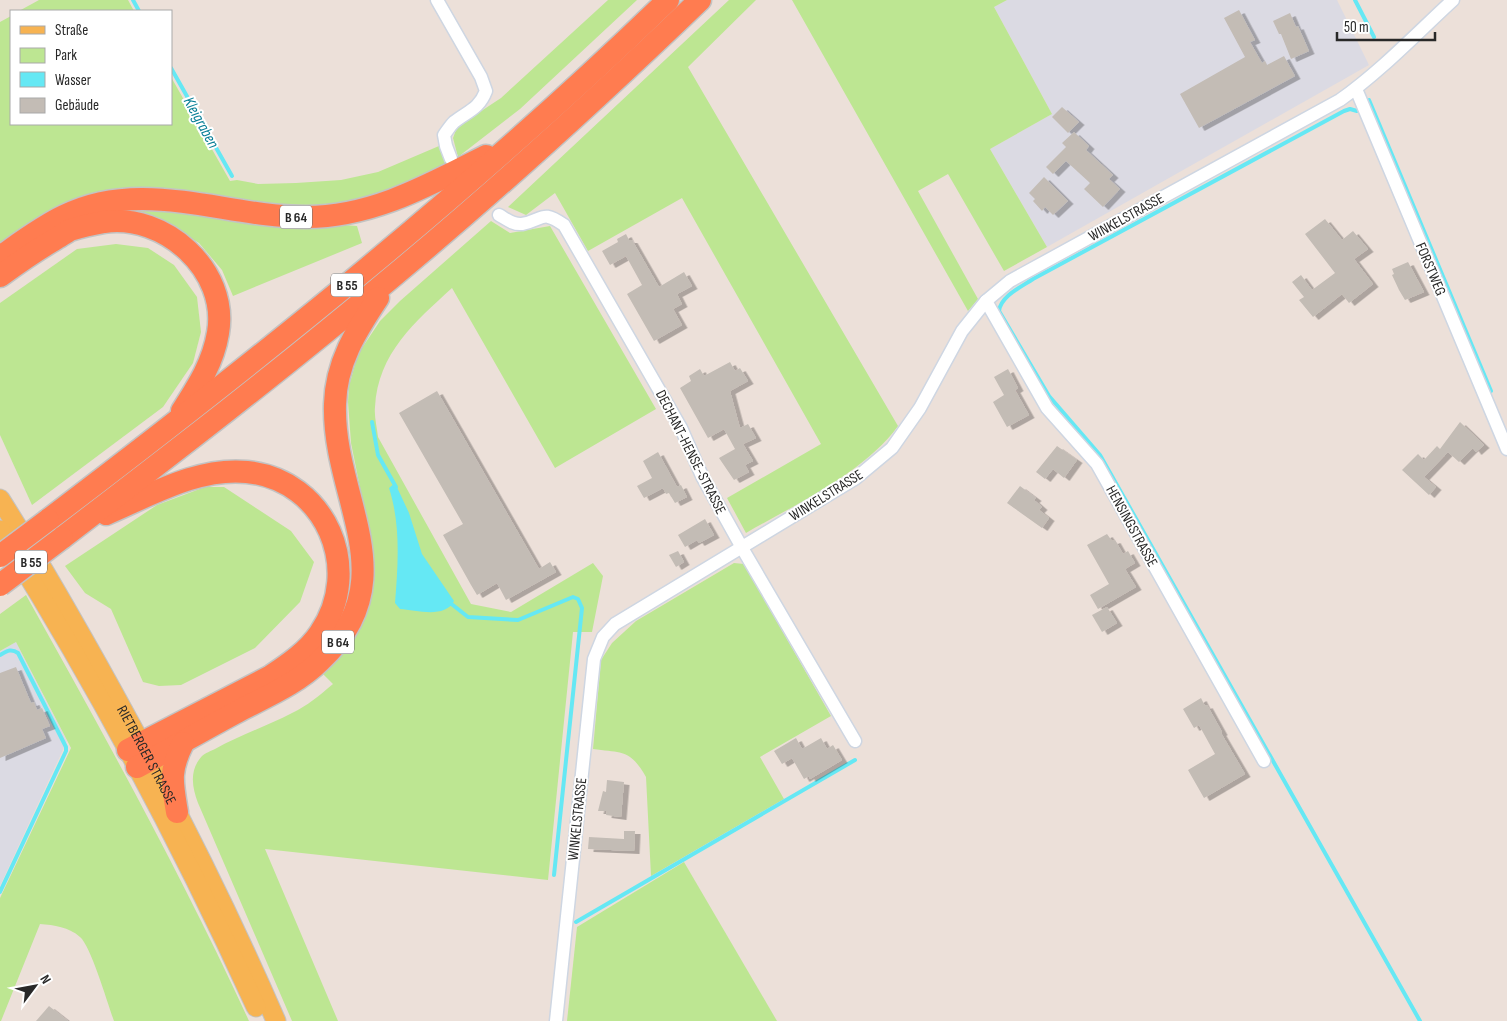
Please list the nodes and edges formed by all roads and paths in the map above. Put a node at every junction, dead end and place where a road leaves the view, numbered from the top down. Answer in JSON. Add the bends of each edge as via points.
{"nodes":[{"id":1,"x":437,"y":0,"type":"edge"},
{"id":2,"x":668,"y":0,"type":"edge"},
{"id":3,"x":700,"y":0,"type":"edge"},
{"id":4,"x":1453,"y":0,"type":"edge"},
{"id":5,"x":1356,"y":89,"type":"junction"},
{"id":6,"x":516,"y":141,"type":"junction"},
{"id":7,"x":452,"y":158,"type":"dead end"},
{"id":8,"x":499,"y":215,"type":"dead end"},
{"id":9,"x":0,"y":257,"type":"edge"},
{"id":10,"x":0,"y":276,"type":"edge"},
{"id":11,"x":391,"y":279,"type":"junction"},
{"id":12,"x":986,"y":301,"type":"junction"},
{"id":13,"x":173,"y":425,"type":"junction"},
{"id":14,"x":1507,"y":449,"type":"edge"},
{"id":15,"x":0,"y":499,"type":"edge"},
{"id":16,"x":0,"y":530,"type":"edge"},
{"id":17,"x":69,"y":533,"type":"junction"},
{"id":18,"x":741,"y":546,"type":"junction"},
{"id":19,"x":0,"y":556,"type":"edge"},
{"id":20,"x":0,"y":585,"type":"edge"},
{"id":21,"x":854,"y":741,"type":"dead end"},
{"id":22,"x":183,"y":743,"type":"junction"},
{"id":23,"x":139,"y":755,"type":"junction"},
{"id":24,"x":1264,"y":761,"type":"dead end"},
{"id":25,"x":177,"y":812,"type":"junction"},
{"id":26,"x":262,"y":1021,"type":"edge"},
{"id":27,"x":276,"y":1021,"type":"edge"},
{"id":28,"x":556,"y":1021,"type":"edge"}],
"edges":[{"from":1,"to":7,"type":"street","via":[[481,77],[486,92],[476,108],[453,123],[444,135]]},
{"from":2,"to":6,"type":"highway","number":"B 64"},
{"from":3,"to":11,"type":"highway","number":"B 64","via":[[531,157]]},
{"from":4,"to":5,"type":"street","name":"WINKELSTRASSE"},
{"from":5,"to":12,"type":"street","name":"WINKELSTRASSE","via":[[1010,281]]},
{"from":5,"to":14,"type":"street","name":"FORSTWEG"},
{"from":6,"to":9,"type":"highway","number":"B 64","via":[[382,205],[307,217],[264,215],[155,198],[122,200],[63,216]]},
{"from":6,"to":13,"type":"highway","number":"B 55","via":[[378,260]]},
{"from":8,"to":18,"type":"street","name":"DECHANT-HENSE-STRASSE","via":[[521,224],[545,216],[564,225],[681,428],[702,476]]},
{"from":10,"to":13,"type":"highway","number":"B 55","via":[[70,230],[105,222],[151,227],[186,248],[212,286],[218,306],[219,330],[214,354],[204,375]]},
{"from":11,"to":17,"type":"highway","number":"B 55"},
{"from":11,"to":22,"type":"highway","number":"B 64","via":[[347,348],[337,384],[337,442],[364,564],[362,587],[351,622],[321,661],[297,680]]},
{"from":12,"to":18,"type":"street","name":"WINKELSTRASSE","via":[[962,331],[920,408],[892,448],[856,478]]},
{"from":12,"to":24,"type":"street","name":"HENSINGSTRASSE","via":[[1047,408],[1097,464]]},
{"from":13,"to":19,"type":"highway","number":"B 55","bridge":true},
{"from":15,"to":23,"type":"main road","name":"RIETBERGER STRASSE","via":[[34,553]]},
{"from":16,"to":23,"type":"main road","name":"RIETBERGER STRASSE"},
{"from":17,"to":20,"type":"highway","number":"B 55","bridge":true},
{"from":17,"to":23,"type":"highway","number":"B 55","via":[[186,480],[228,472],[248,472],[267,476],[300,493],[325,521],[334,540],[339,560],[335,600],[320,633],[307,648],[271,676]]},
{"from":18,"to":21,"type":"street","name":"DECHANT-HENSE-STRASSE"},
{"from":18,"to":28,"type":"street","name":"WINKELSTRASSE","via":[[615,624],[603,637],[594,659]]},
{"from":22,"to":23,"type":"highway","number":"B 64"},
{"from":22,"to":25,"type":"highway","via":[[172,774]]},
{"from":23,"to":25,"type":"main road","name":"RIETBERGER STRASSE"},
{"from":23,"to":26,"type":"main road","name":"RIETBERGER STRASSE"},
{"from":25,"to":27,"type":"main road","name":"RIETBERGER STRASSE","via":[[242,942]]}]}
